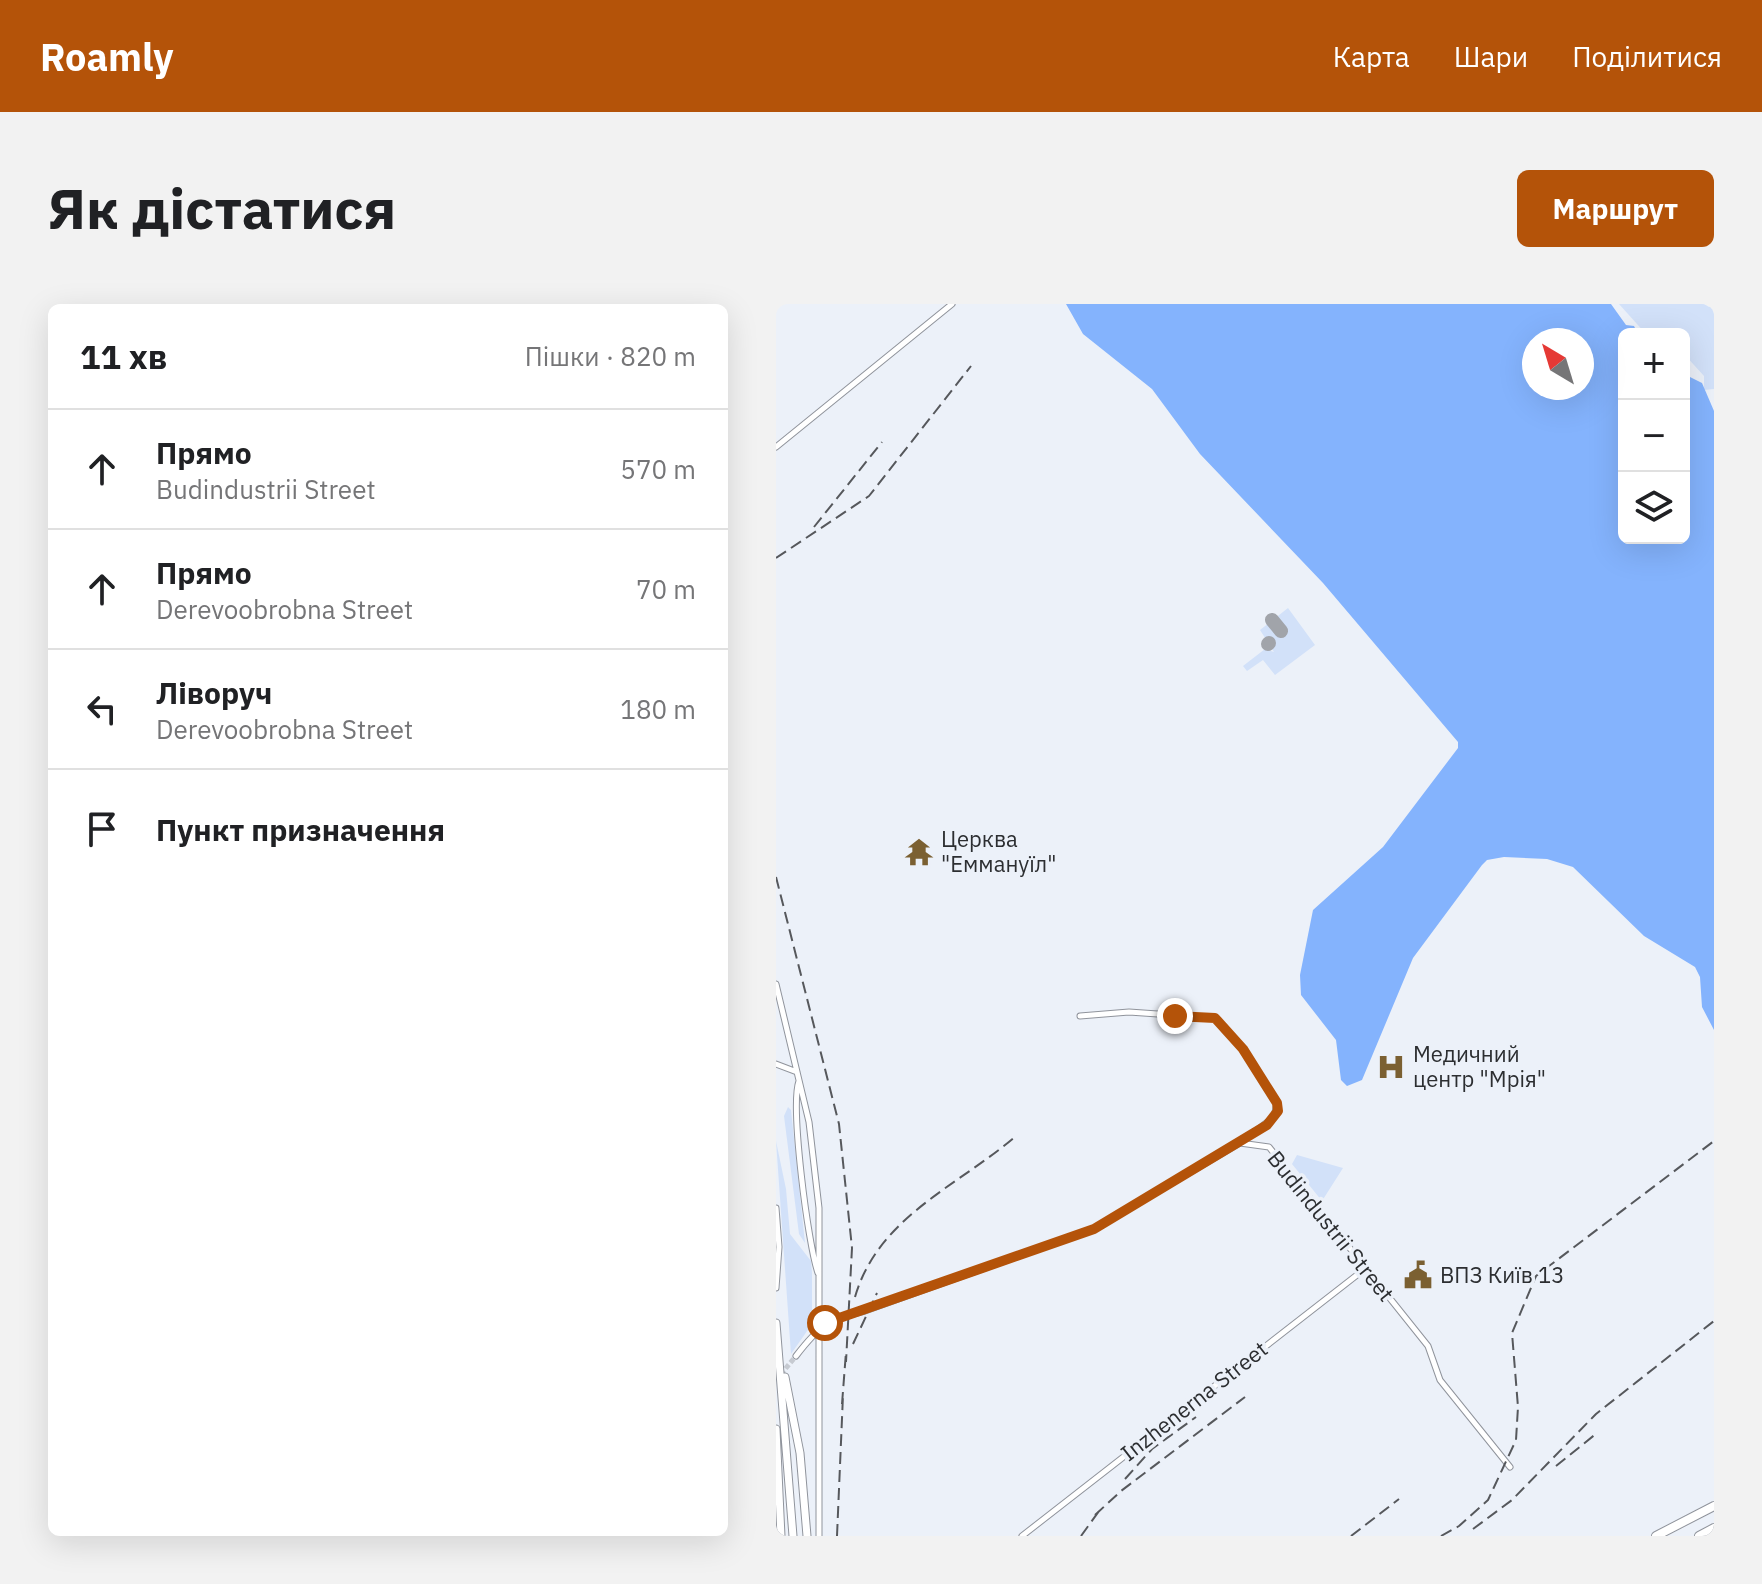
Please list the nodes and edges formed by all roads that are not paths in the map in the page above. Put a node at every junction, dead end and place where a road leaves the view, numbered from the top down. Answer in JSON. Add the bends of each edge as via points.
{"nodes":[{"id":1,"x":952,"y":304,"type":"edge"},
{"id":2,"x":776,"y":447,"type":"edge"},
{"id":3,"x":776,"y":984,"type":"edge"},
{"id":4,"x":1080,"y":1016,"type":"dead end"},
{"id":5,"x":776,"y":1064,"type":"edge"},
{"id":6,"x":797,"y":1073,"type":"junction"},
{"id":7,"x":799,"y":1081,"type":"junction"},
{"id":8,"x":1240,"y":1143,"type":"junction"},
{"id":9,"x":776,"y":1208,"type":"edge"},
{"id":10,"x":1366,"y":1268,"type":"junction"},
{"id":11,"x":819,"y":1278,"type":"junction"},
{"id":12,"x":776,"y":1288,"type":"edge"},
{"id":13,"x":776,"y":1323,"type":"edge"},
{"id":14,"x":819,"y":1327,"type":"junction"},
{"id":15,"x":796,"y":1356,"type":"tunnel mouth"},
{"id":16,"x":781,"y":1363,"type":"junction"},
{"id":17,"x":776,"y":1429,"type":"edge"},
{"id":18,"x":1510,"y":1467,"type":"dead end"},
{"id":19,"x":1714,"y":1506,"type":"edge"},
{"id":20,"x":1714,"y":1528,"type":"edge"},
{"id":21,"x":781,"y":1536,"type":"edge"},
{"id":22,"x":793,"y":1536,"type":"edge"},
{"id":23,"x":807,"y":1536,"type":"edge"},
{"id":24,"x":819,"y":1536,"type":"edge"},
{"id":25,"x":1022,"y":1536,"type":"edge"},
{"id":26,"x":1656,"y":1536,"type":"edge"},
{"id":27,"x":1699,"y":1536,"type":"edge"}],
"edges":[{"from":1,"to":2,"type":"street"},
{"from":3,"to":6,"type":"street"},
{"from":4,"to":8,"type":"street","via":[[1129,1012],[1215,1018],[1243,1049],[1277,1103],[1274,1117]]},
{"from":5,"to":6,"type":"street"},
{"from":6,"to":7,"type":"street"},
{"from":7,"to":11,"type":"street","via":[[816,1182]]},
{"from":7,"to":11,"type":"street","via":[[807,1211]]},
{"from":8,"to":10,"type":"street","name":"Budindustrii Street","via":[[1269,1147]]},
{"from":8,"to":14,"type":"street","name":"Budindustrii Street","via":[[1094,1229]]},
{"from":9,"to":12,"type":"street"},
{"from":10,"to":18,"type":"street","name":"Budindustrii Street","via":[[1428,1346],[1440,1380]]},
{"from":10,"to":25,"type":"street","name":"Inzhenerna Street"},
{"from":11,"to":14,"type":"street"},
{"from":13,"to":16,"type":"main road"},
{"from":14,"to":15,"type":"street"},
{"from":14,"to":24,"type":"street"},
{"from":16,"to":22,"type":"main road"},
{"from":16,"to":23,"type":"main road","via":[[803,1475]]},
{"from":17,"to":21,"type":"main road"},
{"from":19,"to":26,"type":"highway"},
{"from":20,"to":27,"type":"highway"}]}
